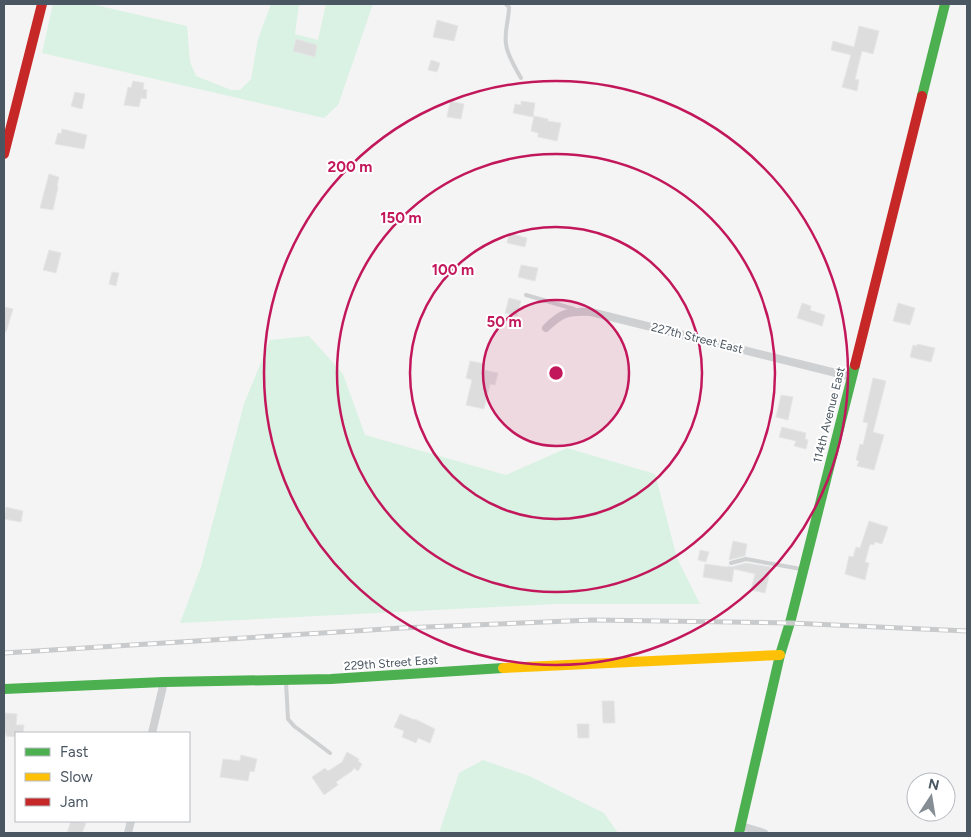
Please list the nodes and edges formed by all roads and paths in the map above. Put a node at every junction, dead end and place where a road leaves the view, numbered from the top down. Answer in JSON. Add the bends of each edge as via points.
{"nodes":[{"id":1,"x":42,"y":4,"type":"edge"},
{"id":2,"x":506,"y":4,"type":"edge"},
{"id":3,"x":945,"y":4,"type":"edge"},
{"id":4,"x":520,"y":78,"type":"dead end"},
{"id":5,"x":4,"y":154,"type":"edge"},
{"id":6,"x":526,"y":295,"type":"dead end"},
{"id":7,"x":581,"y":312,"type":"junction"},
{"id":8,"x":546,"y":328,"type":"dead end"},
{"id":9,"x":852,"y":377,"type":"junction"},
{"id":10,"x":731,"y":563,"type":"dead end"},
{"id":11,"x":804,"y":570,"type":"junction"},
{"id":12,"x":780,"y":655,"type":"junction"},
{"id":13,"x":286,"y":679,"type":"junction"},
{"id":14,"x":164,"y":682,"type":"junction"},
{"id":15,"x":4,"y":689,"type":"edge"},
{"id":16,"x":152,"y":732,"type":"edge"},
{"id":17,"x":330,"y":753,"type":"dead end"},
{"id":18,"x":740,"y":830,"type":"edge"},
{"id":19,"x":764,"y":833,"type":"edge"}],
"edges":[{"from":1,"to":5,"type":"street"},
{"from":2,"to":4,"type":"lane","via":[[509,18],[505,43]]},
{"from":3,"to":9,"type":"street","name":"114th Avenue East"},
{"from":6,"to":7,"type":"lane"},
{"from":7,"to":8,"type":"street","name":"227th Street East","via":[[562,315]]},
{"from":7,"to":9,"type":"street","name":"227th Street East"},
{"from":9,"to":11,"type":"street","name":"114th Avenue East"},
{"from":10,"to":11,"type":"lane","via":[[746,559]]},
{"from":11,"to":12,"type":"street","name":"114th Avenue East"},
{"from":12,"to":13,"type":"street","name":"229th Street East"},
{"from":12,"to":18,"type":"street","name":"114th Avenue East"},
{"from":13,"to":14,"type":"street","name":"229th Street East"},
{"from":13,"to":17,"type":"lane","via":[[288,719]]},
{"from":14,"to":15,"type":"street","name":"229th Street East"},
{"from":14,"to":16,"type":"street"},
{"from":18,"to":19,"type":"street"}]}
